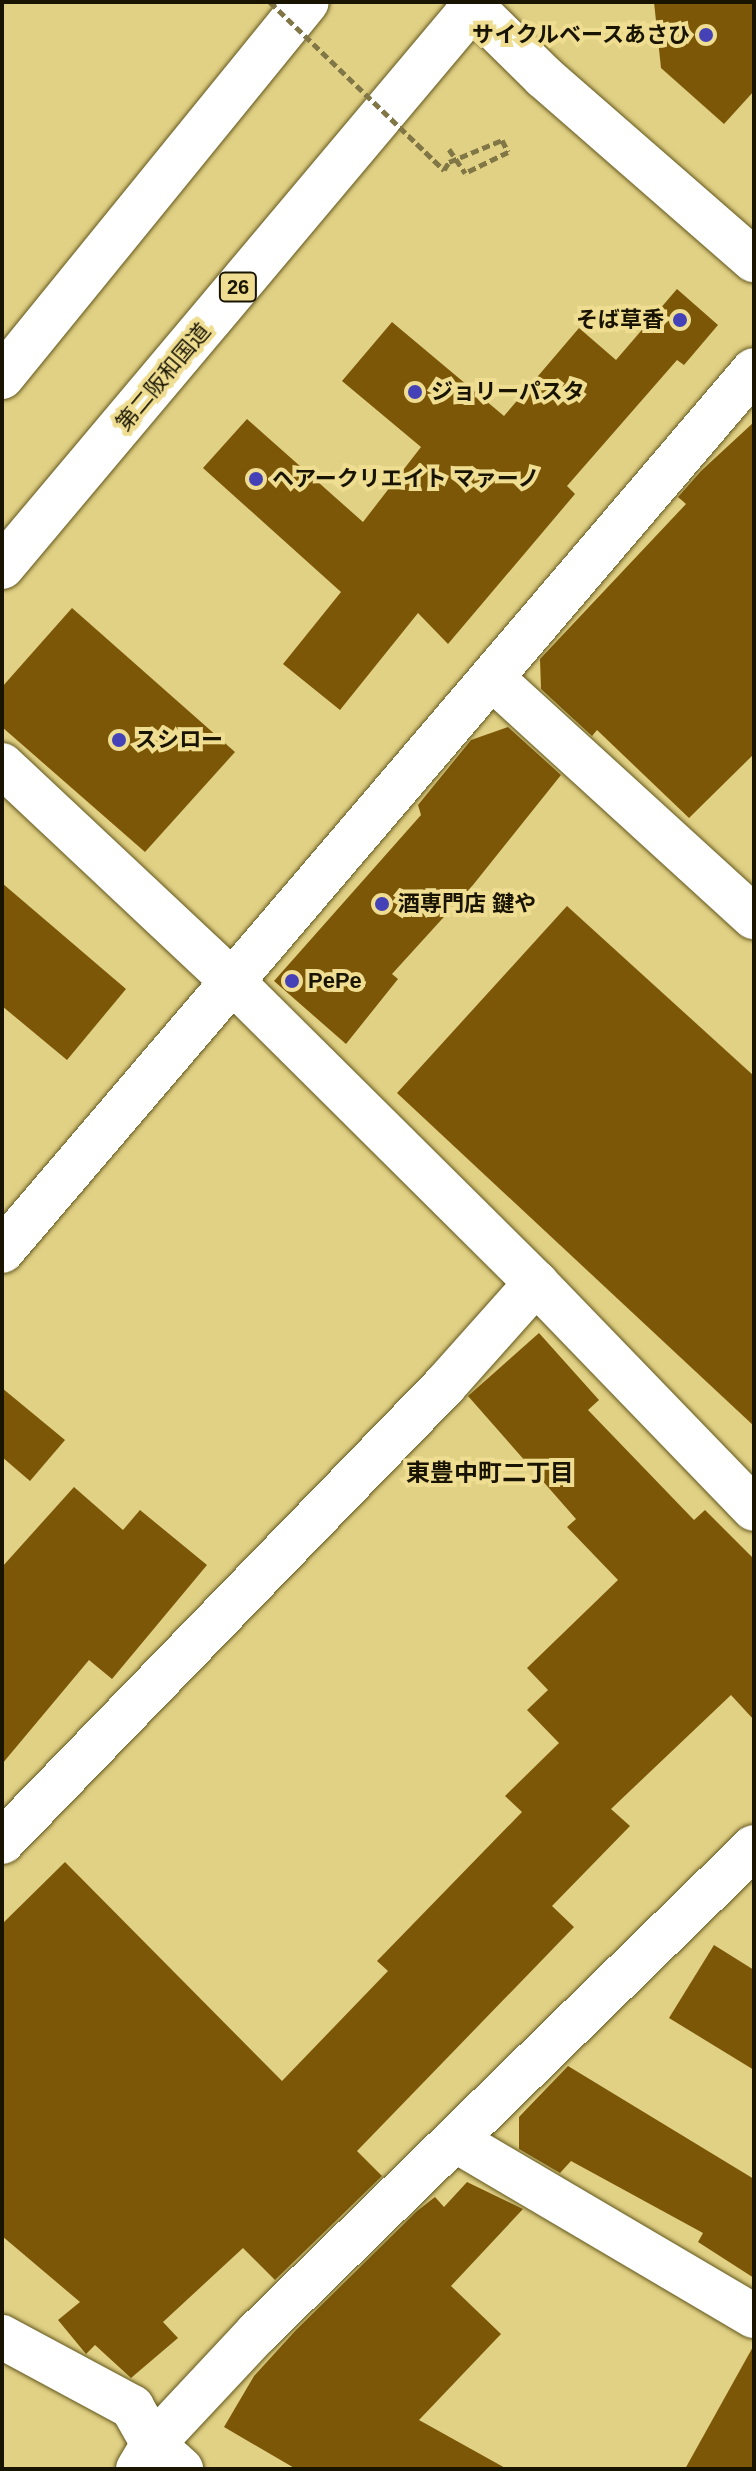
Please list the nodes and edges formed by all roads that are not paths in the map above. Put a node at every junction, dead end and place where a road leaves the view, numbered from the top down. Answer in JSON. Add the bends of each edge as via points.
{"nodes":[{"id":1,"x":307,"y":2,"type":"edge"},
{"id":2,"x":473,"y":4,"type":"edge"},
{"id":3,"x":754,"y":260,"type":"edge"},
{"id":4,"x":754,"y":370,"type":"edge"},
{"id":5,"x":2,"y":377,"type":"edge"},
{"id":6,"x":2,"y":567,"type":"edge"},
{"id":7,"x":492,"y":678,"type":"junction"},
{"id":8,"x":2,"y":765,"type":"edge"},
{"id":9,"x":754,"y":917,"type":"edge"},
{"id":10,"x":232,"y":981,"type":"junction"},
{"id":11,"x":2,"y":1251,"type":"edge"},
{"id":12,"x":536,"y":1283,"type":"junction"},
{"id":13,"x":754,"y":1509,"type":"edge"},
{"id":14,"x":2,"y":1842,"type":"edge"},
{"id":15,"x":754,"y":1847,"type":"edge"},
{"id":16,"x":455,"y":2140,"type":"junction"},
{"id":17,"x":754,"y":2316,"type":"edge"},
{"id":18,"x":2,"y":2337,"type":"edge"},
{"id":19,"x":157,"y":2461,"type":"edge"}],
"edges":[{"from":1,"to":5,"type":"main road"},
{"from":2,"to":3,"type":"main road","via":[[544,77]]},
{"from":2,"to":6,"type":"main road","name":"第二阪和国道","number":"26"},
{"from":4,"to":7,"type":"main road"},
{"from":7,"to":9,"type":"main road"},
{"from":7,"to":10,"type":"main road"},
{"from":8,"to":10,"type":"main road"},
{"from":10,"to":11,"type":"main road"},
{"from":10,"to":12,"type":"main road"},
{"from":12,"to":13,"type":"main road"},
{"from":12,"to":14,"type":"main road","via":[[445,1385]]},
{"from":15,"to":16,"type":"main road"},
{"from":16,"to":17,"type":"main road"},
{"from":16,"to":19,"type":"main road"},
{"from":18,"to":19,"type":"main road","via":[[132,2407]]}]}
